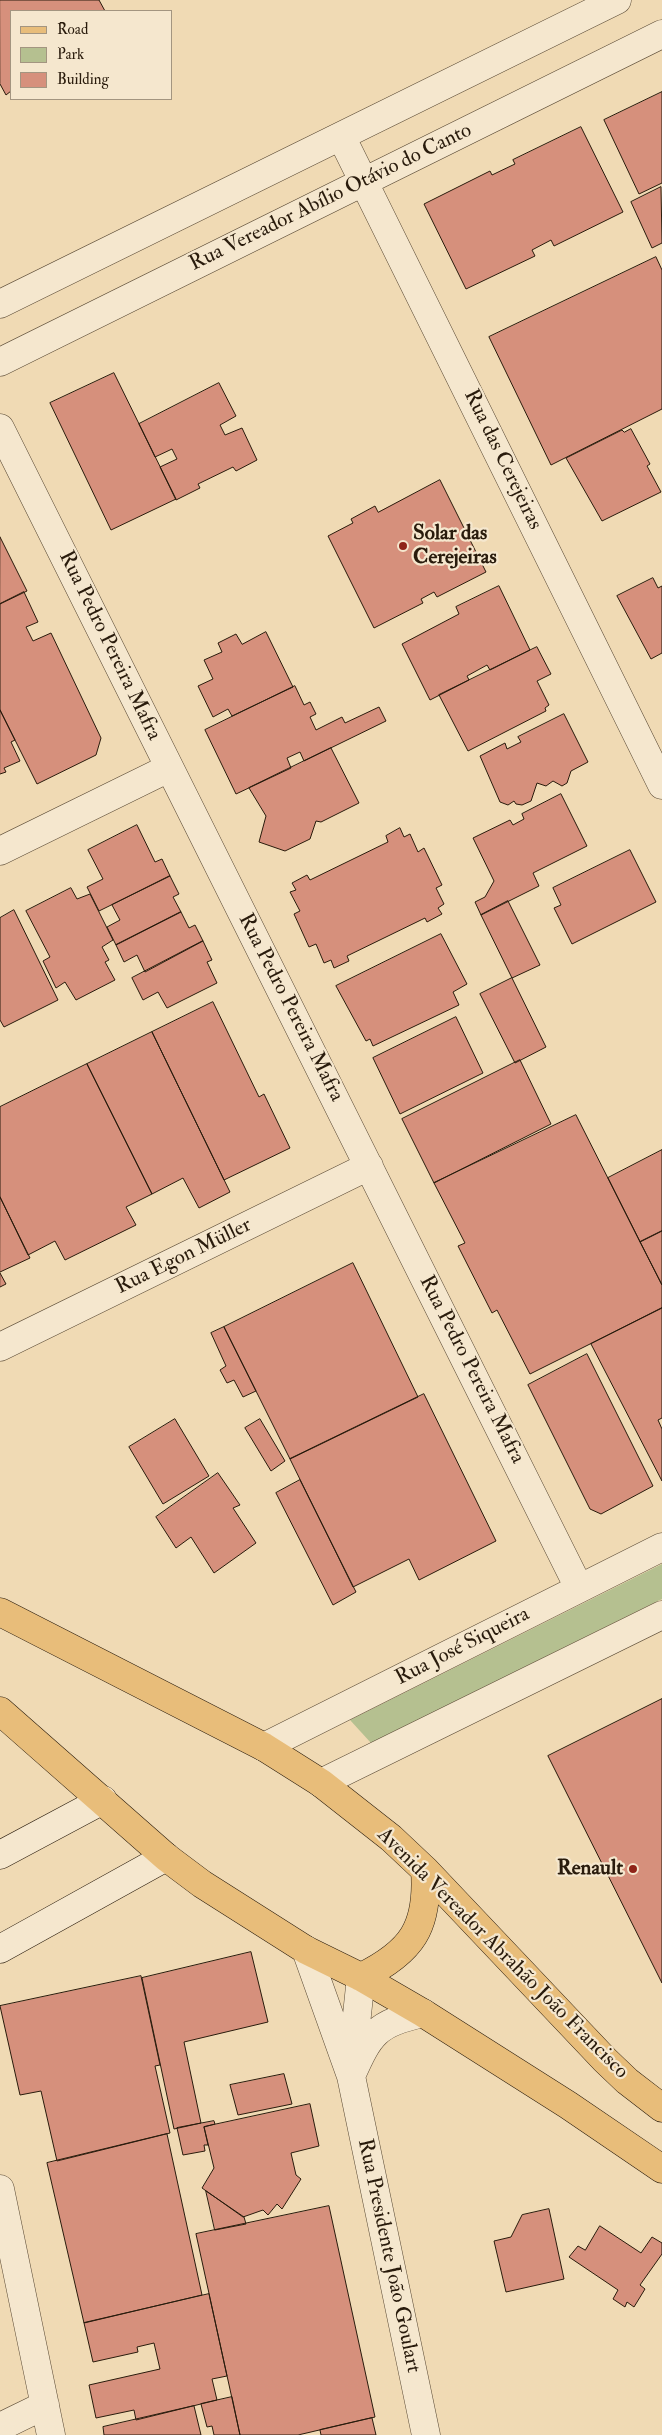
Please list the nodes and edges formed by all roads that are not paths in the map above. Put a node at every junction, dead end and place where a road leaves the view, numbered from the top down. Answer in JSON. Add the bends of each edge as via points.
{"nodes":[{"id":1,"x":617,"y":0,"type":"edge"},
{"id":2,"x":662,"y":34,"type":"edge"},
{"id":3,"x":341,"y":136,"type":"junction"},
{"id":4,"x":364,"y":182,"type":"junction"},
{"id":5,"x":0,"y":304,"type":"edge"},
{"id":6,"x":0,"y":362,"type":"edge"},
{"id":7,"x":0,"y":428,"type":"edge"},
{"id":8,"x":169,"y":768,"type":"junction"},
{"id":9,"x":662,"y":785,"type":"edge"},
{"id":10,"x":0,"y":851,"type":"edge"},
{"id":11,"x":369,"y":1166,"type":"junction"},
{"id":12,"x":0,"y":1347,"type":"edge"},
{"id":13,"x":662,"y":1547,"type":"edge"},
{"id":14,"x":579,"y":1588,"type":"junction"},
{"id":15,"x":0,"y":1612,"type":"edge"},
{"id":16,"x":662,"y":1615,"type":"edge"},
{"id":17,"x":0,"y":1711,"type":"edge"},
{"id":18,"x":264,"y":1747,"type":"junction"},
{"id":19,"x":321,"y":1783,"type":"junction"},
{"id":20,"x":103,"y":1800,"type":"junction"},
{"id":21,"x":0,"y":1856,"type":"edge"},
{"id":22,"x":166,"y":1857,"type":"junction"},
{"id":23,"x":425,"y":1870,"type":"junction"},
{"id":24,"x":0,"y":1949,"type":"edge"},
{"id":25,"x":306,"y":1950,"type":"junction"},
{"id":26,"x":361,"y":1977,"type":"junction"},
{"id":27,"x":424,"y":2013,"type":"junction"},
{"id":28,"x":351,"y":2076,"type":"junction"},
{"id":29,"x":662,"y":2108,"type":"edge"},
{"id":30,"x":662,"y":2169,"type":"edge"},
{"id":31,"x":0,"y":2189,"type":"edge"},
{"id":32,"x":44,"y":2405,"type":"junction"},
{"id":33,"x":0,"y":2427,"type":"edge"},
{"id":34,"x":51,"y":2435,"type":"edge"},
{"id":35,"x":426,"y":2435,"type":"edge"}],
"edges":[{"from":1,"to":3,"type":"street"},
{"from":2,"to":4,"type":"street","name":"Rua Vereador Abílio Otávio do Canto"},
{"from":3,"to":4,"type":"street","name":"Rua das Cerejeiras"},
{"from":3,"to":5,"type":"street"},
{"from":4,"to":6,"type":"street","name":"Rua Vereador Abílio Otávio do Canto"},
{"from":4,"to":9,"type":"street","name":"Rua das Cerejeiras"},
{"from":7,"to":8,"type":"street","name":"Rua Pedro Pereira Mafra"},
{"from":8,"to":10,"type":"street"},
{"from":8,"to":11,"type":"street","name":"Rua Pedro Pereira Mafra"},
{"from":11,"to":12,"type":"street","name":"Rua Egon Müller"},
{"from":11,"to":14,"type":"street","name":"Rua Pedro Pereira Mafra"},
{"from":13,"to":14,"type":"street","name":"Rua José Siqueira"},
{"from":14,"to":18,"type":"street","name":"Rua José Siqueira"},
{"from":15,"to":18,"type":"main road","name":"Avenida Vereador Abrahão João Francisco"},
{"from":16,"to":19,"type":"street"},
{"from":17,"to":20,"type":"main road"},
{"from":18,"to":19,"type":"main road","name":"Avenida Vereador Abrahão João Francisco"},
{"from":19,"to":23,"type":"main road","name":"Avenida Vereador Abrahão João Francisco","via":[[391,1838]]},
{"from":20,"to":21,"type":"street"},
{"from":20,"to":22,"type":"main road"},
{"from":22,"to":24,"type":"street"},
{"from":22,"to":25,"type":"main road","via":[[202,1884]]},
{"from":23,"to":26,"type":"main road","via":[[427,1897],[420,1924],[406,1947],[385,1965]]},
{"from":23,"to":29,"type":"main road","name":"Avenida Vereador Abrahão João Francisco","via":[[605,2060]]},
{"from":25,"to":26,"type":"main road"},
{"from":25,"to":28,"type":"street","name":"Rua Presidente João Goulart"},
{"from":26,"to":27,"type":"main road"},
{"from":26,"to":28,"type":"street","name":"Rua Presidente João Goulart"},
{"from":27,"to":28,"type":"street","via":[[397,2019],[377,2030],[364,2046]]},
{"from":27,"to":30,"type":"main road"},
{"from":28,"to":35,"type":"street","name":"Rua Presidente João Goulart"},
{"from":31,"to":32,"type":"street"},
{"from":32,"to":33,"type":"street"},
{"from":32,"to":34,"type":"street"}]}
